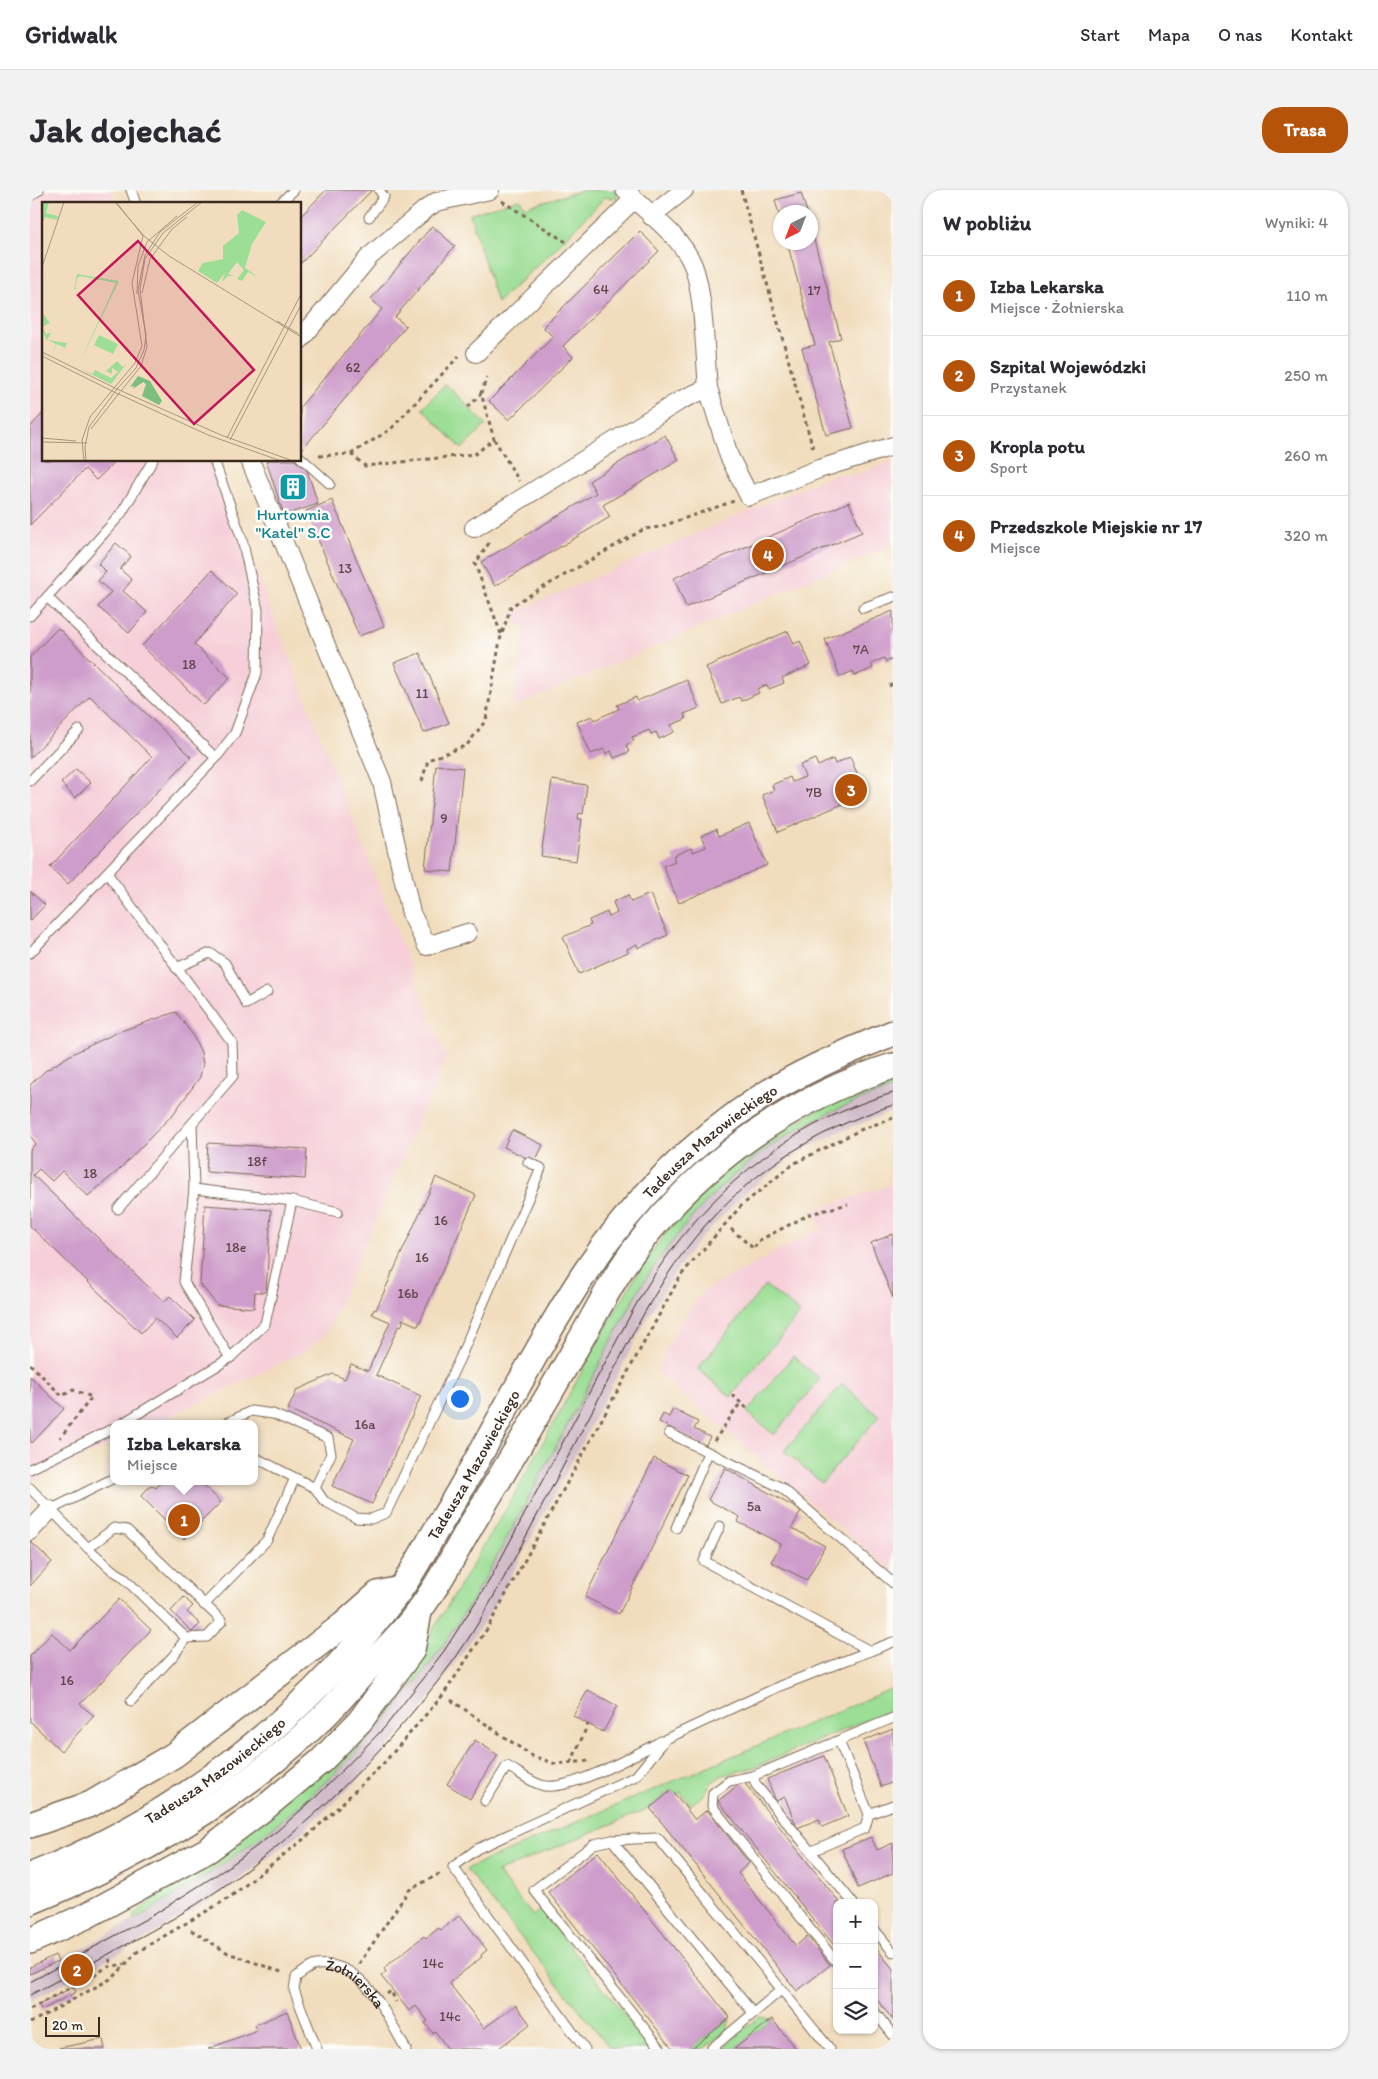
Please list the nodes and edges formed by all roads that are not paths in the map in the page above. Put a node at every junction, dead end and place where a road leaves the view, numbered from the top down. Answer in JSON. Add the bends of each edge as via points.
{"nodes":[{"id":1,"x":39,"y":190,"type":"edge"},
{"id":2,"x":131,"y":190,"type":"edge"},
{"id":3,"x":294,"y":190,"type":"edge"},
{"id":4,"x":378,"y":190,"type":"edge"},
{"id":5,"x":684,"y":190,"type":"edge"},
{"id":6,"x":494,"y":193,"type":"edge"},
{"id":7,"x":629,"y":194,"type":"edge"},
{"id":8,"x":30,"y":196,"type":"edge"},
{"id":9,"x":433,"y":196,"type":"edge"},
{"id":10,"x":135,"y":202,"type":"edge"},
{"id":11,"x":281,"y":202,"type":"edge"},
{"id":12,"x":651,"y":216,"type":"junction"},
{"id":13,"x":369,"y":217,"type":"dead end"},
{"id":14,"x":301,"y":339,"type":"edge"},
{"id":15,"x":469,"y":353,"type":"road end"},
{"id":16,"x":708,"y":388,"type":"junction"},
{"id":17,"x":893,"y":446,"type":"edge"},
{"id":18,"x":301,"y":458,"type":"edge"},
{"id":19,"x":152,"y":461,"type":"edge"},
{"id":20,"x":214,"y":461,"type":"edge"},
{"id":21,"x":250,"y":461,"type":"edge"},
{"id":22,"x":330,"y":484,"type":"dead end"},
{"id":23,"x":474,"y":528,"type":"dead end"},
{"id":24,"x":893,"y":597,"type":"edge"},
{"id":25,"x":48,"y":598,"type":"junction"},
{"id":26,"x":863,"y":608,"type":"dead end"},
{"id":27,"x":30,"y":616,"type":"edge"},
{"id":28,"x":79,"y":730,"type":"dead end"},
{"id":29,"x":216,"y":758,"type":"junction"},
{"id":30,"x":30,"y":781,"type":"edge"},
{"id":31,"x":107,"y":873,"type":"junction"},
{"id":32,"x":467,"y":933,"type":"dead end"},
{"id":33,"x":30,"y":953,"type":"edge"},
{"id":34,"x":176,"y":968,"type":"junction"},
{"id":35,"x":267,"y":992,"type":"dead end"},
{"id":36,"x":893,"y":1033,"type":"edge"},
{"id":37,"x":893,"y":1066,"type":"edge"},
{"id":38,"x":192,"y":1124,"type":"junction"},
{"id":39,"x":528,"y":1162,"type":"dead end"},
{"id":40,"x":194,"y":1189,"type":"junction"},
{"id":41,"x":292,"y":1201,"type":"junction"},
{"id":42,"x":118,"y":1208,"type":"dead end"},
{"id":43,"x":338,"y":1212,"type":"dead end"},
{"id":44,"x":230,"y":1358,"type":"junction"},
{"id":45,"x":128,"y":1420,"type":"edge"},
{"id":46,"x":232,"y":1420,"type":"edge"},
{"id":47,"x":110,"y":1430,"type":"edge"},
{"id":48,"x":669,"y":1433,"type":"dead end"},
{"id":49,"x":708,"y":1453,"type":"junction"},
{"id":50,"x":258,"y":1459,"type":"edge"},
{"id":51,"x":30,"y":1469,"type":"edge"},
{"id":52,"x":294,"y":1478,"type":"junction"},
{"id":53,"x":110,"y":1480,"type":"edge"},
{"id":54,"x":30,"y":1488,"type":"edge"},
{"id":55,"x":315,"y":1488,"type":"junction"},
{"id":56,"x":50,"y":1510,"type":"junction"},
{"id":57,"x":720,"y":1526,"type":"dead end"},
{"id":58,"x":676,"y":1528,"type":"dead end"},
{"id":59,"x":30,"y":1531,"type":"edge"},
{"id":60,"x":88,"y":1548,"type":"junction"},
{"id":61,"x":893,"y":1583,"type":"edge"},
{"id":62,"x":401,"y":1589,"type":"junction"},
{"id":63,"x":204,"y":1605,"type":"junction"},
{"id":64,"x":419,"y":1612,"type":"junction"},
{"id":65,"x":186,"y":1638,"type":"junction"},
{"id":66,"x":893,"y":1642,"type":"edge"},
{"id":67,"x":870,"y":1651,"type":"junction"},
{"id":68,"x":131,"y":1701,"type":"dead end"},
{"id":69,"x":893,"y":1718,"type":"edge"},
{"id":70,"x":666,"y":1739,"type":"junction"},
{"id":71,"x":839,"y":1741,"type":"junction"},
{"id":72,"x":753,"y":1776,"type":"junction"},
{"id":73,"x":485,"y":1801,"type":"dead end"},
{"id":74,"x":893,"y":1805,"type":"edge"},
{"id":75,"x":869,"y":1814,"type":"junction"},
{"id":76,"x":30,"y":1825,"type":"edge"},
{"id":77,"x":612,"y":1840,"type":"junction"},
{"id":78,"x":812,"y":1852,"type":"junction"},
{"id":79,"x":30,"y":1876,"type":"edge"},
{"id":80,"x":850,"y":1899,"type":"edge"},
{"id":81,"x":30,"y":1902,"type":"edge"},
{"id":82,"x":878,"y":1934,"type":"edge"},
{"id":83,"x":30,"y":1942,"type":"edge"},
{"id":84,"x":893,"y":1952,"type":"edge"},
{"id":85,"x":833,"y":1959,"type":"edge"},
{"id":86,"x":781,"y":1990,"type":"junction"},
{"id":87,"x":753,"y":2013,"type":"junction"},
{"id":88,"x":878,"y":2016,"type":"edge"},
{"id":89,"x":893,"y":2035,"type":"edge"},
{"id":90,"x":317,"y":2049,"type":"edge"},
{"id":91,"x":406,"y":2049,"type":"edge"},
{"id":92,"x":585,"y":2049,"type":"edge"},
{"id":93,"x":662,"y":2049,"type":"edge"},
{"id":94,"x":711,"y":2049,"type":"edge"},
{"id":95,"x":830,"y":2049,"type":"edge"}],
"edges":[{"from":1,"to":8,"type":"lane"},
{"from":2,"to":10,"type":"lane"},
{"from":3,"to":11,"type":"lane"},
{"from":4,"to":13,"type":"lane","via":[[384,197]]},
{"from":5,"to":12,"type":"street"},
{"from":6,"to":9,"type":"street"},
{"from":7,"to":12,"type":"street"},
{"from":7,"to":15,"type":"street"},
{"from":9,"to":14,"type":"street","via":[[370,256]]},
{"from":12,"to":16,"type":"street","via":[[671,234],[692,263],[699,291]]},
{"from":16,"to":17,"type":"street","via":[[729,456],[749,496],[819,469]]},
{"from":16,"to":23,"type":"street","via":[[681,400]]},
{"from":18,"to":22,"type":"lane"},
{"from":19,"to":25,"type":"lane","via":[[121,514]]},
{"from":20,"to":29,"type":"lane","via":[[242,539],[258,610],[257,673],[235,733]]},
{"from":21,"to":32,"type":"street","via":[[382,782],[412,913],[428,946]]},
{"from":24,"to":26,"type":"lane"},
{"from":25,"to":27,"type":"lane"},
{"from":25,"to":29,"type":"lane"},
{"from":28,"to":30,"type":"lane"},
{"from":29,"to":31,"type":"lane"},
{"from":31,"to":33,"type":"lane"},
{"from":31,"to":34,"type":"lane"},
{"from":34,"to":35,"type":"lane","via":[[210,953],[226,963],[246,1004]]},
{"from":34,"to":38,"type":"lane","via":[[232,1042],[233,1076]]},
{"from":36,"to":62,"type":"street","name":"Tadeusza Mazowieckiego","via":[[766,1094],[713,1132],[655,1186],[586,1272]]},
{"from":37,"to":64,"type":"street","name":"Tadeusza Mazowieckiego","via":[[856,1078],[806,1101],[757,1131],[701,1176],[662,1216],[637,1246],[615,1281]]},
{"from":38,"to":40,"type":"lane"},
{"from":38,"to":42,"type":"lane"},
{"from":39,"to":55,"type":"lane","via":[[541,1168],[460,1358],[386,1513],[371,1519],[356,1518],[324,1501]]},
{"from":40,"to":41,"type":"lane"},
{"from":40,"to":44,"type":"lane","via":[[184,1282]]},
{"from":41,"to":43,"type":"lane"},
{"from":41,"to":44,"type":"lane","via":[[265,1324]]},
{"from":44,"to":45,"type":"lane"},
{"from":46,"to":55,"type":"lane","via":[[251,1411],[273,1414],[328,1438],[331,1454]]},
{"from":47,"to":51,"type":"lane"},
{"from":48,"to":49,"type":"lane"},
{"from":49,"to":58,"type":"lane"},
{"from":49,"to":61,"type":"lane","via":[[782,1488]]},
{"from":50,"to":52,"type":"lane"},
{"from":52,"to":55,"type":"lane"},
{"from":52,"to":63,"type":"lane","via":[[268,1540]]},
{"from":53,"to":56,"type":"lane"},
{"from":54,"to":56,"type":"lane"},
{"from":56,"to":59,"type":"street"},
{"from":56,"to":60,"type":"lane"},
{"from":57,"to":67,"type":"lane","via":[[704,1561]]},
{"from":60,"to":63,"type":"lane","via":[[114,1528],[127,1530]]},
{"from":60,"to":65,"type":"lane"},
{"from":62,"to":76,"type":"street","via":[[378,1594],[343,1625],[174,1755],[91,1804]]},
{"from":62,"to":79,"type":"street","name":"Tadeusza Mazowieckiego","via":[[324,1681],[246,1753],[149,1820]]},
{"from":63,"to":65,"type":"lane","via":[[222,1621],[207,1637]]},
{"from":64,"to":81,"type":"street","name":"Tadeusza Mazowieckiego","via":[[323,1718],[267,1767],[212,1808],[140,1851]]},
{"from":64,"to":83,"type":"street","via":[[412,1650],[360,1721],[321,1761],[208,1850]]},
{"from":65,"to":68,"type":"lane"},
{"from":66,"to":67,"type":"lane"},
{"from":67,"to":70,"type":"lane","via":[[780,1686]]},
{"from":69,"to":71,"type":"lane"},
{"from":70,"to":73,"type":"lane","via":[[615,1766],[562,1786],[542,1786],[508,1766]]},
{"from":70,"to":92,"type":"lane","via":[[636,1776],[477,1849],[453,1867]]},
{"from":71,"to":72,"type":"lane"},
{"from":71,"to":75,"type":"lane"},
{"from":72,"to":78,"type":"lane","via":[[756,1785]]},
{"from":72,"to":85,"type":"lane","via":[[729,1781],[713,1793],[712,1806]]},
{"from":74,"to":75,"type":"lane"},
{"from":75,"to":78,"type":"lane","via":[[865,1828]]},
{"from":77,"to":86,"type":"lane","via":[[658,1838]]},
{"from":77,"to":87,"type":"lane"},
{"from":77,"to":93,"type":"lane","via":[[594,1844],[534,1890]]},
{"from":78,"to":80,"type":"lane"},
{"from":82,"to":84,"type":"lane"},
{"from":86,"to":87,"type":"lane"},
{"from":86,"to":95,"type":"lane"},
{"from":87,"to":94,"type":"lane"},
{"from":88,"to":89,"type":"lane"},
{"from":90,"to":91,"type":"lane","name":"Żołnierska","via":[[294,1990],[296,1977],[314,1965],[336,1965],[364,1981]]}]}
